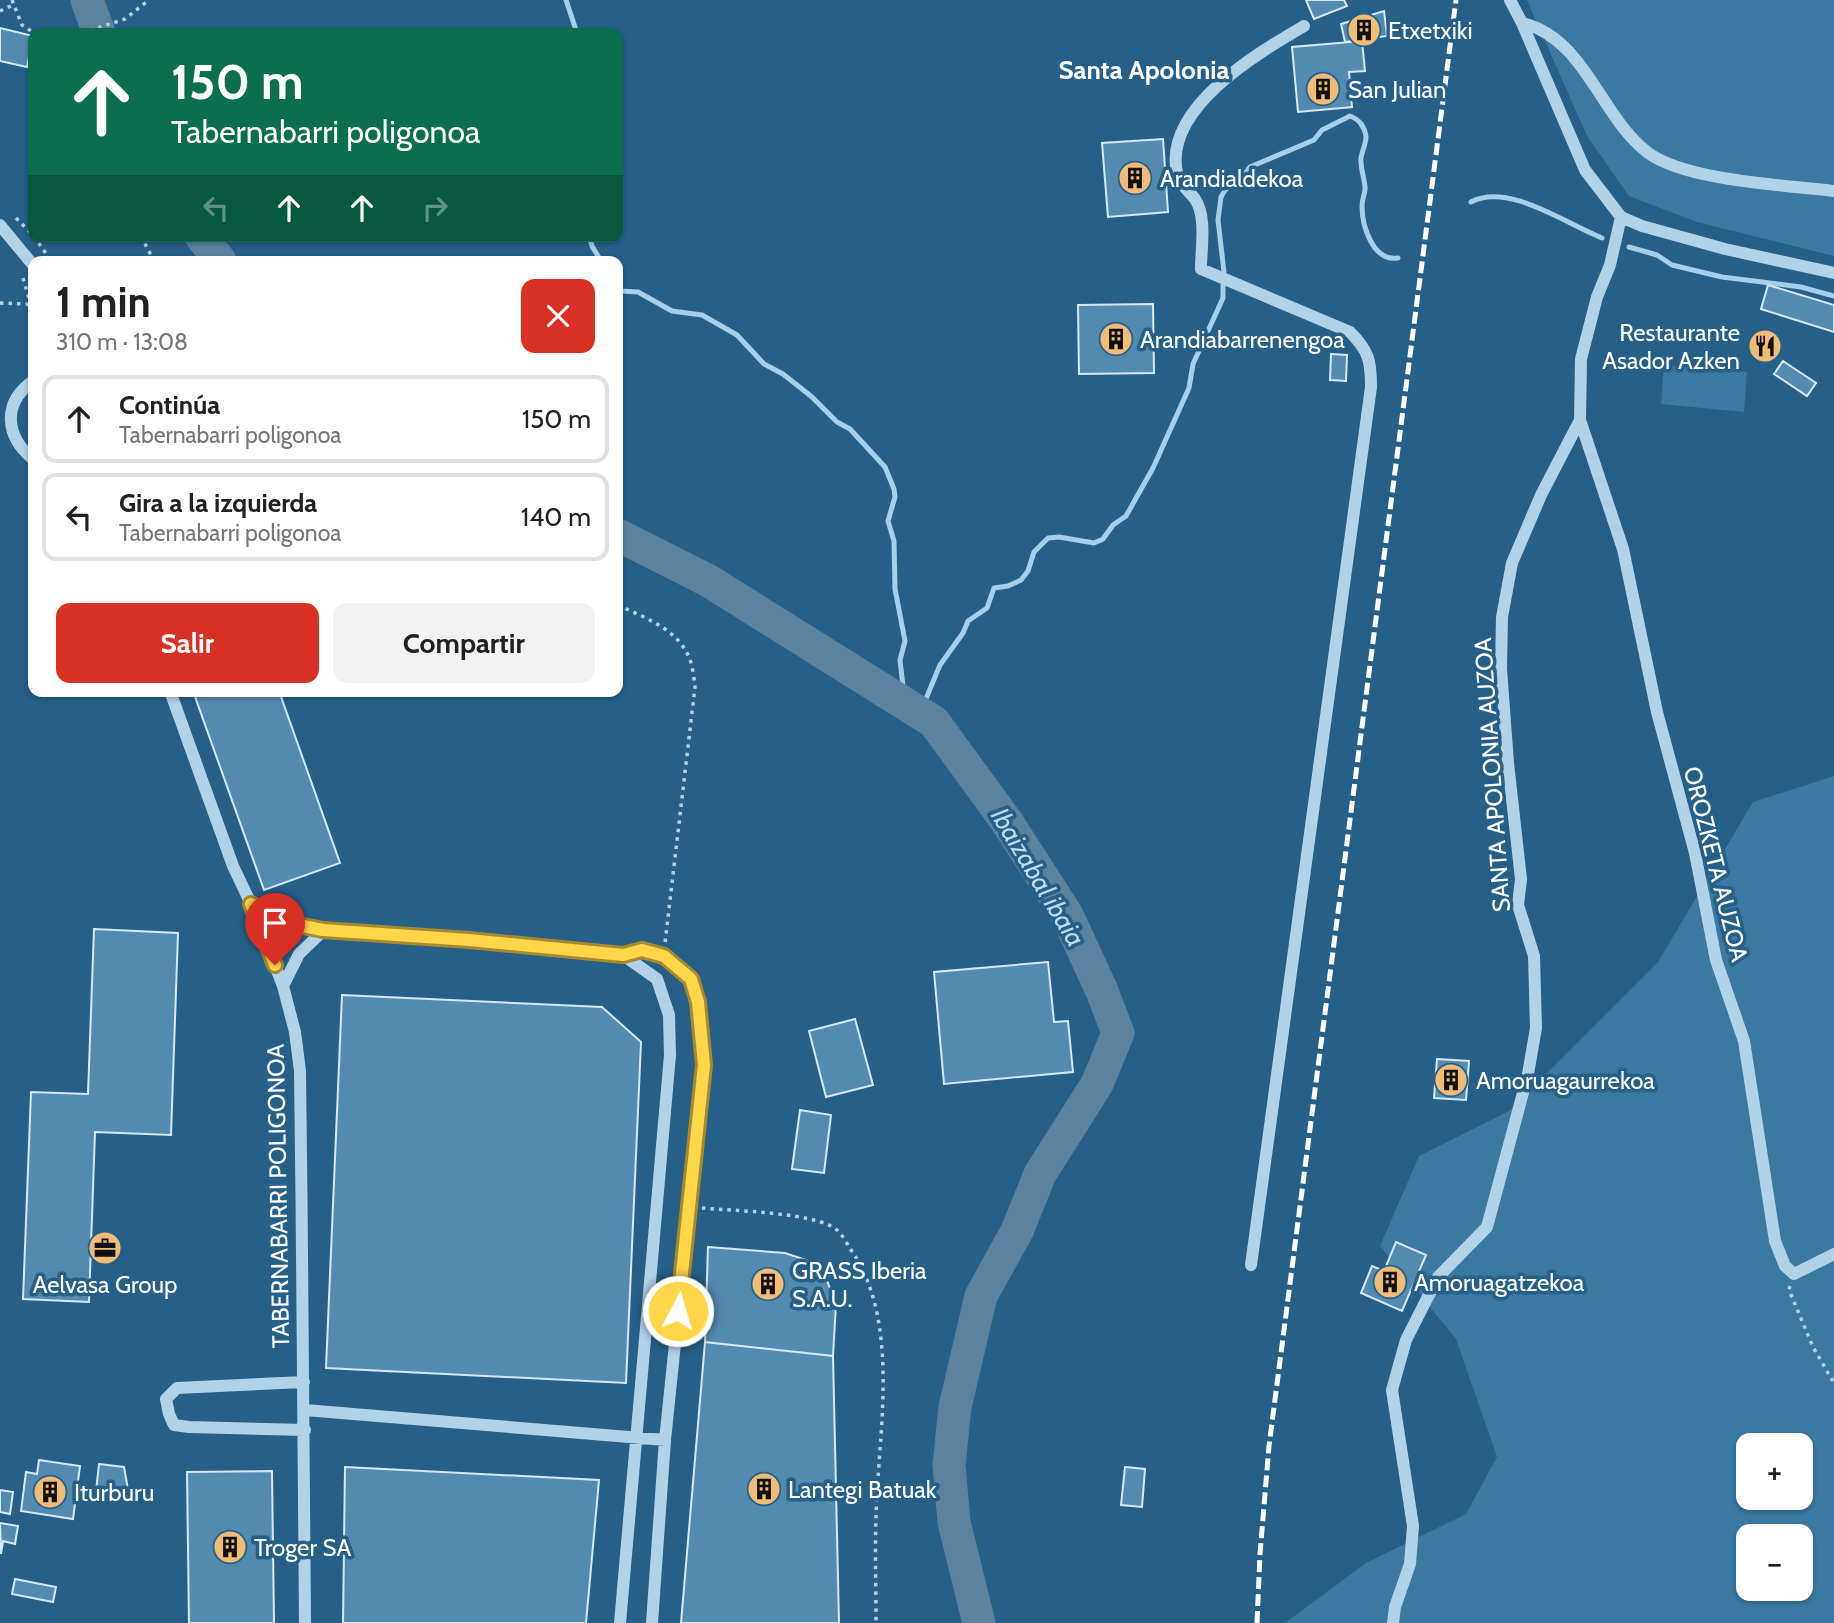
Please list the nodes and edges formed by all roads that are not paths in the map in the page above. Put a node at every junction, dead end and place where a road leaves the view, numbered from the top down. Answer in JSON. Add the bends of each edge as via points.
{"nodes":[{"id":1,"x":1510,"y":0,"type":"edge"},
{"id":2,"x":1522,"y":23,"type":"junction"},
{"id":3,"x":1304,"y":26,"type":"dead end"},
{"id":4,"x":1834,"y":191,"type":"edge"},
{"id":5,"x":1621,"y":217,"type":"junction"},
{"id":6,"x":0,"y":225,"type":"edge"},
{"id":7,"x":28,"y":259,"type":"edge"},
{"id":8,"x":1834,"y":273,"type":"edge"},
{"id":9,"x":28,"y":386,"type":"edge"},
{"id":10,"x":6,"y":410,"type":"edge"},
{"id":11,"x":1580,"y":420,"type":"junction"},
{"id":12,"x":0,"y":437,"type":"edge"},
{"id":13,"x":14,"y":437,"type":"junction"},
{"id":14,"x":28,"y":455,"type":"edge"},
{"id":15,"x":172,"y":697,"type":"edge"},
{"id":16,"x":251,"y":904,"type":"junction"},
{"id":17,"x":323,"y":930,"type":"junction"},
{"id":18,"x":623,"y":955,"type":"junction"},
{"id":19,"x":283,"y":986,"type":"junction"},
{"id":20,"x":1834,"y":1254,"type":"edge"},
{"id":21,"x":1251,"y":1265,"type":"dead end"},
{"id":22,"x":304,"y":1382,"type":"junction"},
{"id":23,"x":305,"y":1410,"type":"junction"},
{"id":24,"x":305,"y":1430,"type":"junction"},
{"id":25,"x":635,"y":1437,"type":"junction"},
{"id":26,"x":665,"y":1440,"type":"junction"},
{"id":27,"x":305,"y":1623,"type":"edge"},
{"id":28,"x":620,"y":1623,"type":"edge"},
{"id":29,"x":653,"y":1623,"type":"edge"},
{"id":30,"x":1393,"y":1623,"type":"edge"}],
"edges":[{"from":1,"to":2,"type":"street"},
{"from":2,"to":4,"type":"street","via":[[1540,27],[1572,55],[1637,143],[1667,164]]},
{"from":2,"to":5,"type":"street","via":[[1585,170]]},
{"from":3,"to":21,"type":"street","via":[[1220,82],[1181,132],[1176,150],[1183,188],[1200,213],[1201,269],[1350,332],[1371,362]]},
{"from":5,"to":8,"type":"street","via":[[1725,249]]},
{"from":5,"to":11,"type":"street","name":"SANTA APOLONIA AUZOA","via":[[1581,359]]},
{"from":6,"to":7,"type":"street"},
{"from":9,"to":10,"type":"street"},
{"from":10,"to":13,"type":"street"},
{"from":11,"to":20,"type":"street","name":"OROZKETA AUZOA","via":[[1623,549],[1716,960],[1744,1041],[1775,1241],[1785,1266],[1794,1274]]},
{"from":11,"to":30,"type":"street","name":"SANTA APOLONIA AUZOA","via":[[1512,563],[1502,617],[1501,669],[1521,879],[1518,905],[1534,956],[1536,1028],[1487,1227],[1438,1277],[1406,1339],[1392,1390],[1413,1526],[1410,1564]]},
{"from":12,"to":13,"type":"street"},
{"from":13,"to":14,"type":"street"},
{"from":15,"to":16,"type":"street","name":"TABERNABARRI POLIGONOA"},
{"from":16,"to":17,"type":"street","via":[[288,923]]},
{"from":16,"to":19,"type":"street","name":"TABERNABARRI POLIGONOA"},
{"from":17,"to":18,"type":"street"},
{"from":17,"to":19,"type":"street","via":[[299,954]]},
{"from":18,"to":25,"type":"street","via":[[657,979],[669,1015],[670,1055]]},
{"from":18,"to":26,"type":"street","via":[[642,950],[664,956],[691,979],[704,1065]]},
{"from":19,"to":22,"type":"street","name":"TABERNABARRI POLIGONOA","via":[[300,1071]]},
{"from":22,"to":23,"type":"street","name":"TABERNABARRI POLIGONOA"},
{"from":22,"to":24,"type":"street","via":[[177,1388],[166,1399],[174,1425]]},
{"from":23,"to":24,"type":"street","name":"TABERNABARRI POLIGONOA"},
{"from":23,"to":25,"type":"street"},
{"from":24,"to":27,"type":"street","name":"TABERNABARRI POLIGONOA"},
{"from":25,"to":26,"type":"street"},
{"from":25,"to":28,"type":"street"},
{"from":26,"to":29,"type":"street"}]}
